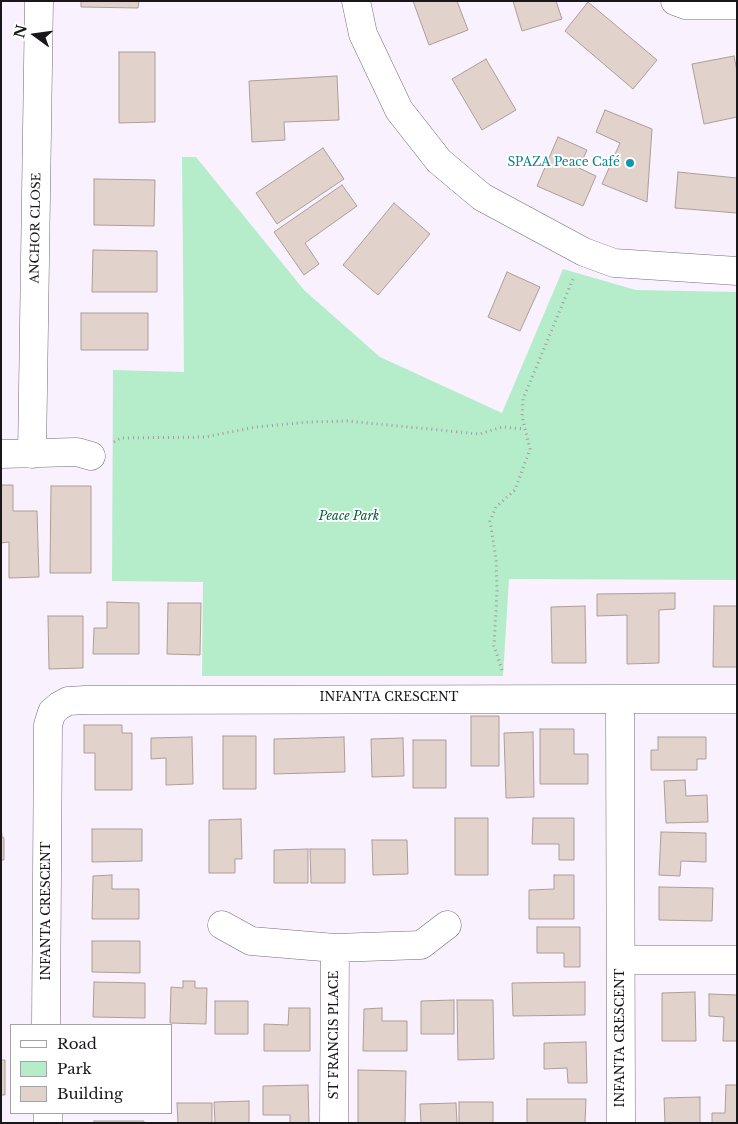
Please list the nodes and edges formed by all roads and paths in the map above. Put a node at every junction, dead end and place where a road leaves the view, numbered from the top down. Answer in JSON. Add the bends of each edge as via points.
{"nodes":[{"id":1,"x":39,"y":1,"type":"edge"},
{"id":2,"x":356,"y":1,"type":"edge"},
{"id":3,"x":676,"y":1,"type":"edge"},
{"id":4,"x":737,"y":5,"type":"edge"},
{"id":5,"x":584,"y":252,"type":"junction"},
{"id":6,"x":737,"y":272,"type":"edge"},
{"id":7,"x":525,"y":429,"type":"junction"},
{"id":8,"x":1,"y":454,"type":"edge"},
{"id":9,"x":32,"y":454,"type":"junction"},
{"id":10,"x":91,"y":456,"type":"joint"},
{"id":11,"x":504,"y":698,"type":"junction"},
{"id":12,"x":620,"y":699,"type":"junction"},
{"id":13,"x":737,"y":699,"type":"edge"},
{"id":14,"x":222,"y":925,"type":"dead end"},
{"id":15,"x":448,"y":925,"type":"dead end"},
{"id":16,"x":335,"y":948,"type":"junction"},
{"id":17,"x":621,"y":960,"type":"junction"},
{"id":18,"x":737,"y":960,"type":"edge"},
{"id":19,"x":46,"y":1024,"type":"edge"},
{"id":20,"x":334,"y":1123,"type":"edge"},
{"id":21,"x":621,"y":1123,"type":"edge"}],
"edges":[{"from":1,"to":9,"type":"street","name":"ANCHOR CLOSE"},
{"from":2,"to":5,"type":"street","via":[[363,34],[399,110],[439,161],[482,197]]},
{"from":3,"to":4,"type":"street","via":[[686,5]]},
{"from":5,"to":6,"type":"street","via":[[614,263]]},
{"from":5,"to":7,"type":"path","via":[[523,399]]},
{"from":7,"to":10,"type":"path","via":[[502,427],[480,434],[347,421],[309,422],[256,427],[205,437],[122,438]]},
{"from":7,"to":11,"type":"path","via":[[530,448],[515,490],[496,508],[490,521],[496,559],[494,646],[504,676]]},
{"from":8,"to":9,"type":"street"},
{"from":9,"to":10,"type":"street","via":[[77,452]]},
{"from":11,"to":12,"type":"street","name":"INFANTA CRESCENT"},
{"from":11,"to":19,"type":"street","name":"INFANTA CRESCENT","via":[[85,700],[68,701],[59,706],[52,712],[48,725]]},
{"from":12,"to":13,"type":"street"},
{"from":12,"to":17,"type":"street","name":"INFANTA CRESCENT"},
{"from":14,"to":16,"type":"street","via":[[251,941]]},
{"from":15,"to":16,"type":"street","via":[[421,945]]},
{"from":16,"to":20,"type":"street","name":"ST FRANCIS PLACE"},
{"from":17,"to":18,"type":"street"},
{"from":17,"to":21,"type":"street","name":"INFANTA CRESCENT"}]}
